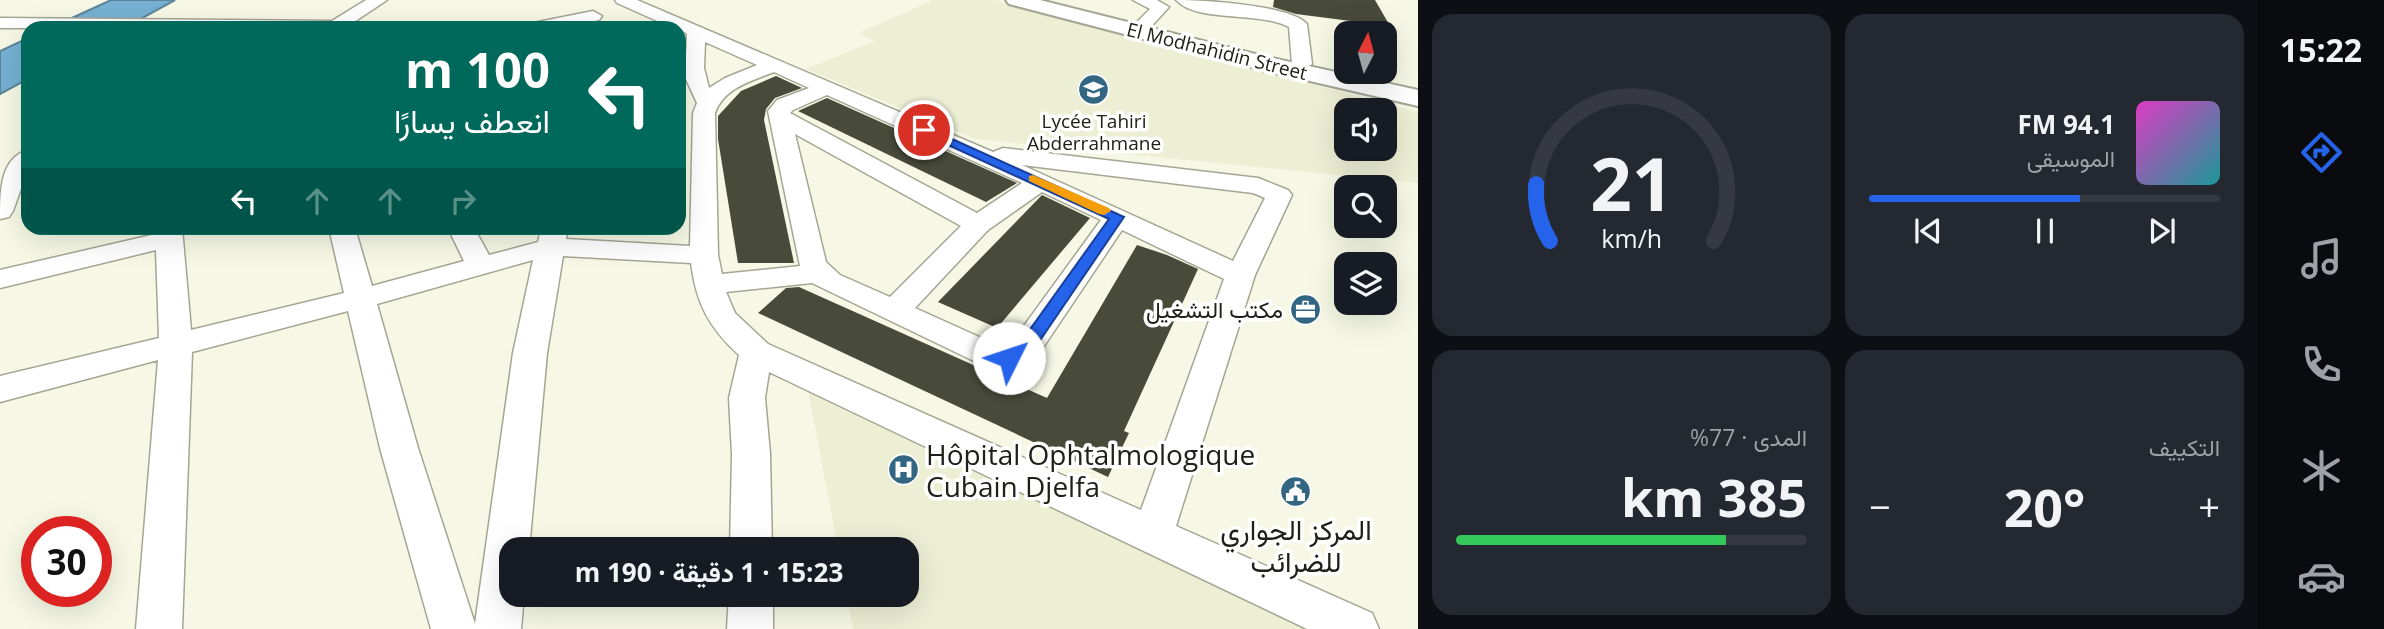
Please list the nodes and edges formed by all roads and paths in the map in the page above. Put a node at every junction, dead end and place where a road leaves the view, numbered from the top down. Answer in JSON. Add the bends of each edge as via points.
{"nodes":[{"id":1,"x":379,"y":0,"type":"edge"},
{"id":2,"x":623,"y":0,"type":"edge"},
{"id":3,"x":1016,"y":0,"type":"edge"},
{"id":4,"x":1043,"y":0,"type":"edge"},
{"id":5,"x":1141,"y":0,"type":"edge"},
{"id":6,"x":1184,"y":0,"type":"edge"},
{"id":7,"x":594,"y":15,"type":"edge"},
{"id":8,"x":343,"y":21,"type":"edge"},
{"id":9,"x":566,"y":21,"type":"edge"},
{"id":10,"x":672,"y":21,"type":"edge"},
{"id":11,"x":0,"y":23,"type":"edge"},
{"id":12,"x":21,"y":23,"type":"edge"},
{"id":13,"x":1143,"y":25,"type":"junction"},
{"id":14,"x":686,"y":27,"type":"edge"},
{"id":15,"x":696,"y":31,"type":"junction"},
{"id":16,"x":1302,"y":64,"type":"junction"},
{"id":17,"x":775,"y":65,"type":"junction"},
{"id":18,"x":687,"y":72,"type":"edge"},
{"id":19,"x":827,"y":88,"type":"junction"},
{"id":20,"x":1418,"y":90,"type":"edge"},
{"id":21,"x":1418,"y":99,"type":"edge"},
{"id":22,"x":706,"y":101,"type":"junction"},
{"id":23,"x":779,"y":116,"type":"junction"},
{"id":24,"x":973,"y":151,"type":"junction"},
{"id":25,"x":21,"y":163,"type":"edge"},
{"id":26,"x":1040,"y":182,"type":"junction"},
{"id":27,"x":21,"y":198,"type":"edge"},
{"id":28,"x":1,"y":205,"type":"edge"},
{"id":29,"x":1117,"y":217,"type":"junction"},
{"id":30,"x":978,"y":225,"type":"junction"},
{"id":31,"x":162,"y":235,"type":"edge"},
{"id":32,"x":169,"y":235,"type":"edge"},
{"id":33,"x":344,"y":235,"type":"edge"},
{"id":34,"x":465,"y":235,"type":"edge"},
{"id":35,"x":552,"y":237,"type":"edge"},
{"id":36,"x":481,"y":267,"type":"junction"},
{"id":37,"x":706,"y":270,"type":"junction"},
{"id":38,"x":818,"y":272,"type":"junction"},
{"id":39,"x":1240,"y":275,"type":"junction"},
{"id":40,"x":0,"y":279,"type":"edge"},
{"id":41,"x":362,"y":298,"type":"junction"},
{"id":42,"x":895,"y":310,"type":"junction"},
{"id":43,"x":176,"y":345,"type":"junction"},
{"id":44,"x":756,"y":352,"type":"junction"},
{"id":45,"x":0,"y":388,"type":"edge"},
{"id":46,"x":751,"y":537,"type":"edge"},
{"id":47,"x":1152,"y":537,"type":"junction"},
{"id":48,"x":751,"y":607,"type":"edge"},
{"id":49,"x":159,"y":629,"type":"edge"},
{"id":50,"x":454,"y":629,"type":"edge"},
{"id":51,"x":498,"y":629,"type":"edge"},
{"id":52,"x":750,"y":629,"type":"edge"},
{"id":53,"x":1356,"y":629,"type":"edge"}],
"edges":[{"from":1,"to":8,"type":"street"},
{"from":2,"to":10,"type":"street"},
{"from":3,"to":21,"type":"main road","name":"El Modhahidin Street"},
{"from":4,"to":13,"type":"main road","name":"El Modhahidin Street"},
{"from":5,"to":13,"type":"street","via":[[1161,7]]},
{"from":6,"to":16,"type":"street","via":[[1270,14],[1298,24]]},
{"from":7,"to":9,"type":"street"},
{"from":11,"to":12,"type":"street"},
{"from":13,"to":16,"type":"main road","name":"El Modhahidin Street"},
{"from":14,"to":15,"type":"street"},
{"from":15,"to":17,"type":"street"},
{"from":15,"to":18,"type":"street"},
{"from":16,"to":20,"type":"main road","name":"El Modhahidin Street"},
{"from":17,"to":19,"type":"street"},
{"from":17,"to":22,"type":"street","via":[[723,86]]},
{"from":18,"to":22,"type":"street"},
{"from":19,"to":23,"type":"street","via":[[781,107]]},
{"from":19,"to":24,"type":"street"},
{"from":22,"to":37,"type":"street"},
{"from":23,"to":30,"type":"street"},
{"from":23,"to":38,"type":"street"},
{"from":24,"to":26,"type":"street"},
{"from":24,"to":39,"type":"street","via":[[1258,186],[1276,192],[1279,195]]},
{"from":25,"to":28,"type":"street"},
{"from":26,"to":29,"type":"street"},
{"from":26,"to":30,"type":"street"},
{"from":27,"to":28,"type":"street"},
{"from":29,"to":39,"type":"street"},
{"from":29,"to":42,"type":"street","via":[[1022,354],[1009,358],[990,355]]},
{"from":30,"to":42,"type":"street"},
{"from":31,"to":40,"type":"street"},
{"from":32,"to":43,"type":"street"},
{"from":33,"to":41,"type":"street"},
{"from":34,"to":36,"type":"street"},
{"from":35,"to":36,"type":"street"},
{"from":35,"to":37,"type":"street"},
{"from":35,"to":51,"type":"street","via":[[525,392]]},
{"from":36,"to":41,"type":"street"},
{"from":37,"to":38,"type":"street"},
{"from":37,"to":44,"type":"street","via":[[719,316]]},
{"from":38,"to":42,"type":"street"},
{"from":39,"to":47,"type":"street"},
{"from":41,"to":43,"type":"street"},
{"from":41,"to":50,"type":"street","via":[[399,448]]},
{"from":43,"to":45,"type":"street"},
{"from":43,"to":49,"type":"street"},
{"from":44,"to":46,"type":"street","via":[[747,398]]},
{"from":44,"to":47,"type":"street"},
{"from":47,"to":53,"type":"street"},
{"from":48,"to":52,"type":"street"}]}
